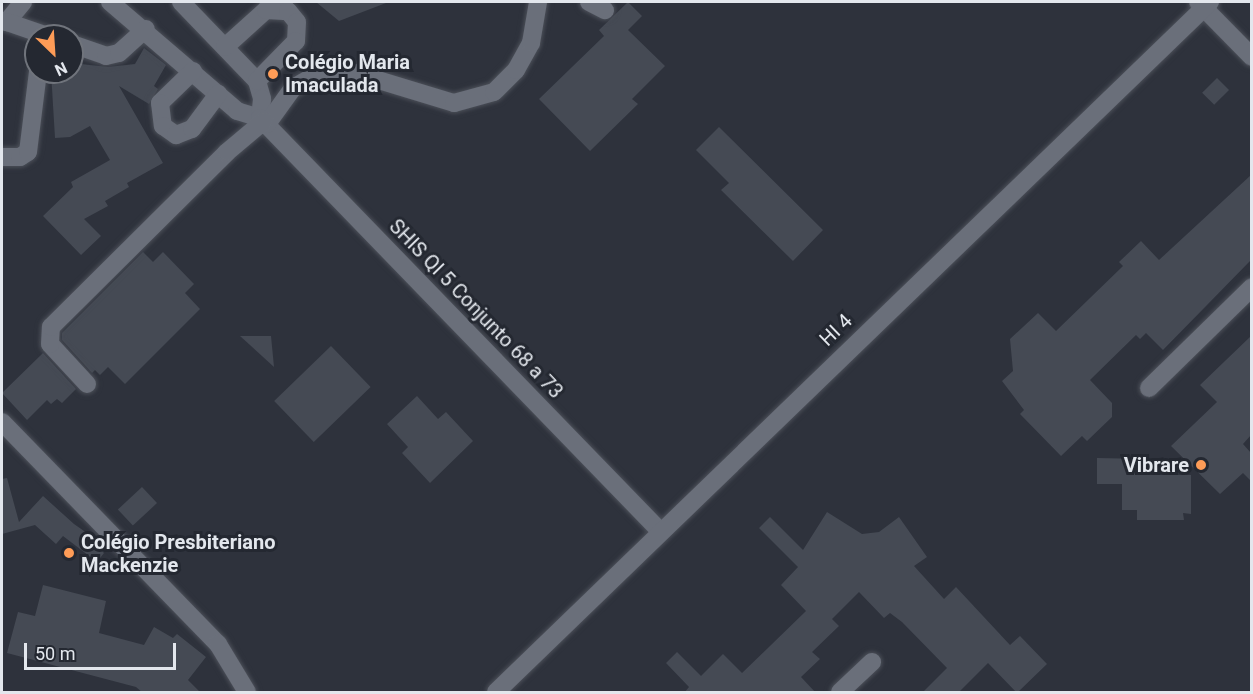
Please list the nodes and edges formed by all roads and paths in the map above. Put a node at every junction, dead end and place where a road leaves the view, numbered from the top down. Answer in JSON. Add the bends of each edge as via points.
{"nodes":[{"id":1,"x":23,"y":2,"type":"edge"},
{"id":2,"x":110,"y":2,"type":"edge"},
{"id":3,"x":181,"y":2,"type":"edge"},
{"id":4,"x":538,"y":2,"type":"edge"},
{"id":5,"x":1204,"y":4,"type":"edge"},
{"id":6,"x":24,"y":28,"type":"edge"},
{"id":7,"x":146,"y":29,"type":"junction"},
{"id":8,"x":225,"y":47,"type":"junction"},
{"id":9,"x":84,"y":48,"type":"edge"},
{"id":10,"x":1251,"y":57,"type":"edge"},
{"id":11,"x":193,"y":71,"type":"junction"},
{"id":12,"x":257,"y":81,"type":"junction"},
{"id":13,"x":36,"y":84,"type":"edge"},
{"id":14,"x":218,"y":94,"type":"junction"},
{"id":15,"x":264,"y":121,"type":"junction"},
{"id":16,"x":2,"y":157,"type":"edge"},
{"id":17,"x":1251,"y":287,"type":"edge"},
{"id":18,"x":87,"y":384,"type":"dead end"},
{"id":19,"x":1149,"y":388,"type":"dead end"},
{"id":20,"x":2,"y":422,"type":"edge"},
{"id":21,"x":660,"y":531,"type":"junction"},
{"id":22,"x":872,"y":662,"type":"dead end"},
{"id":23,"x":247,"y":693,"type":"edge"},
{"id":24,"x":496,"y":693,"type":"edge"},
{"id":25,"x":840,"y":693,"type":"edge"}],
"edges":[{"from":1,"to":6,"type":"street","via":[[7,22]]},
{"from":2,"to":7,"type":"street"},
{"from":3,"to":8,"type":"street"},
{"from":4,"to":15,"type":"street","via":[[531,43],[516,70],[494,92],[454,103],[342,69],[310,78],[293,88]]},
{"from":5,"to":10,"type":"street"},
{"from":5,"to":21,"type":"street","name":"HI 4"},
{"from":7,"to":9,"type":"street","via":[[119,54],[106,56]]},
{"from":7,"to":11,"type":"street"},
{"from":8,"to":12,"type":"street"},
{"from":8,"to":12,"type":"street","via":[[266,10],[288,11],[297,22],[296,41]]},
{"from":11,"to":14,"type":"street"},
{"from":11,"to":14,"type":"street","via":[[160,103],[163,126],[176,135],[192,129]]},
{"from":12,"to":15,"type":"street"},
{"from":13,"to":16,"type":"street","via":[[28,152],[20,157]]},
{"from":14,"to":15,"type":"street","via":[[237,111]]},
{"from":15,"to":18,"type":"street","via":[[227,152],[51,327],[50,344]]},
{"from":15,"to":21,"type":"street","name":"SHIS QI 5 Conjunto 68 a 73"},
{"from":17,"to":19,"type":"street"},
{"from":20,"to":23,"type":"street","via":[[218,644]]},
{"from":21,"to":24,"type":"street","name":"HI 4"},
{"from":22,"to":25,"type":"street"}]}
